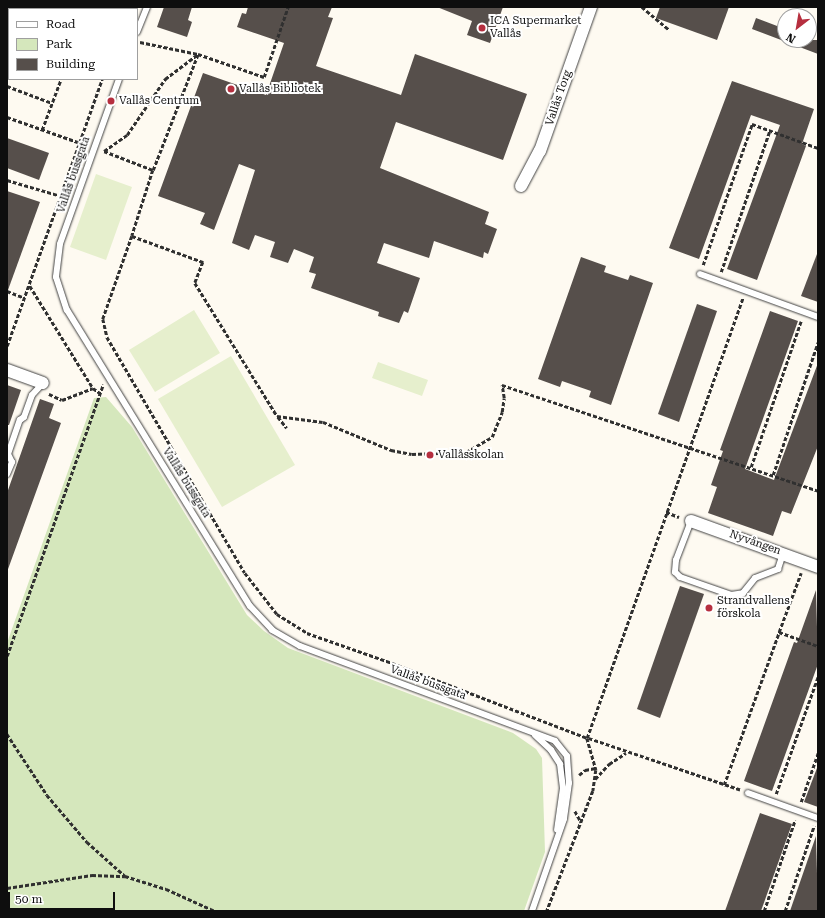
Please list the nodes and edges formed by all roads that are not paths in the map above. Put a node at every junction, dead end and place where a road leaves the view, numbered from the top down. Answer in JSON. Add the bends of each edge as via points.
{"nodes":[{"id":1,"x":146,"y":7,"type":"edge"},
{"id":2,"x":591,"y":7,"type":"edge"},
{"id":3,"x":139,"y":23,"type":"edge"},
{"id":4,"x":119,"y":80,"type":"edge"},
{"id":5,"x":520,"y":186,"type":"dead end"},
{"id":6,"x":700,"y":274,"type":"road end"},
{"id":7,"x":818,"y":317,"type":"edge"},
{"id":8,"x":7,"y":370,"type":"edge"},
{"id":9,"x":43,"y":383,"type":"joint"},
{"id":10,"x":7,"y":474,"type":"edge"},
{"id":11,"x":691,"y":521,"type":"joint"},
{"id":12,"x":784,"y":553,"type":"junction"},
{"id":13,"x":818,"y":567,"type":"edge"},
{"id":14,"x":534,"y":734,"type":"junction"},
{"id":15,"x":748,"y":793,"type":"road end"},
{"id":16,"x":818,"y":818,"type":"edge"},
{"id":17,"x":551,"y":860,"type":"junction"},
{"id":18,"x":532,"y":911,"type":"edge"}],
"edges":[{"from":1,"to":3,"type":"lane"},
{"from":2,"to":5,"type":"street","name":"Vallås Torg","via":[[540,151]]},
{"from":4,"to":14,"type":"lane","name":"Vallås bussgata","via":[[60,244],[56,277],[67,310],[250,606],[272,630],[300,646]]},
{"from":6,"to":7,"type":"lane"},
{"from":8,"to":9,"type":"street"},
{"from":9,"to":10,"type":"lane","via":[[32,395],[24,417],[20,420],[8,454],[12,462]]},
{"from":11,"to":12,"type":"street","name":"Nyvången"},
{"from":11,"to":12,"type":"lane","via":[[676,560],[675,572],[680,577],[738,595],[743,593],[755,578],[778,569]]},
{"from":12,"to":13,"type":"street","name":"Nyvången"},
{"from":14,"to":17,"type":"lane","name":"Vallås bussgata","via":[[551,750],[560,764],[563,788]]},
{"from":14,"to":17,"type":"lane","name":"Vallås bussgata","via":[[555,741],[567,756],[569,783],[564,819]]},
{"from":15,"to":16,"type":"lane"},
{"from":17,"to":18,"type":"lane","name":"Vallås bussgata"}]}
